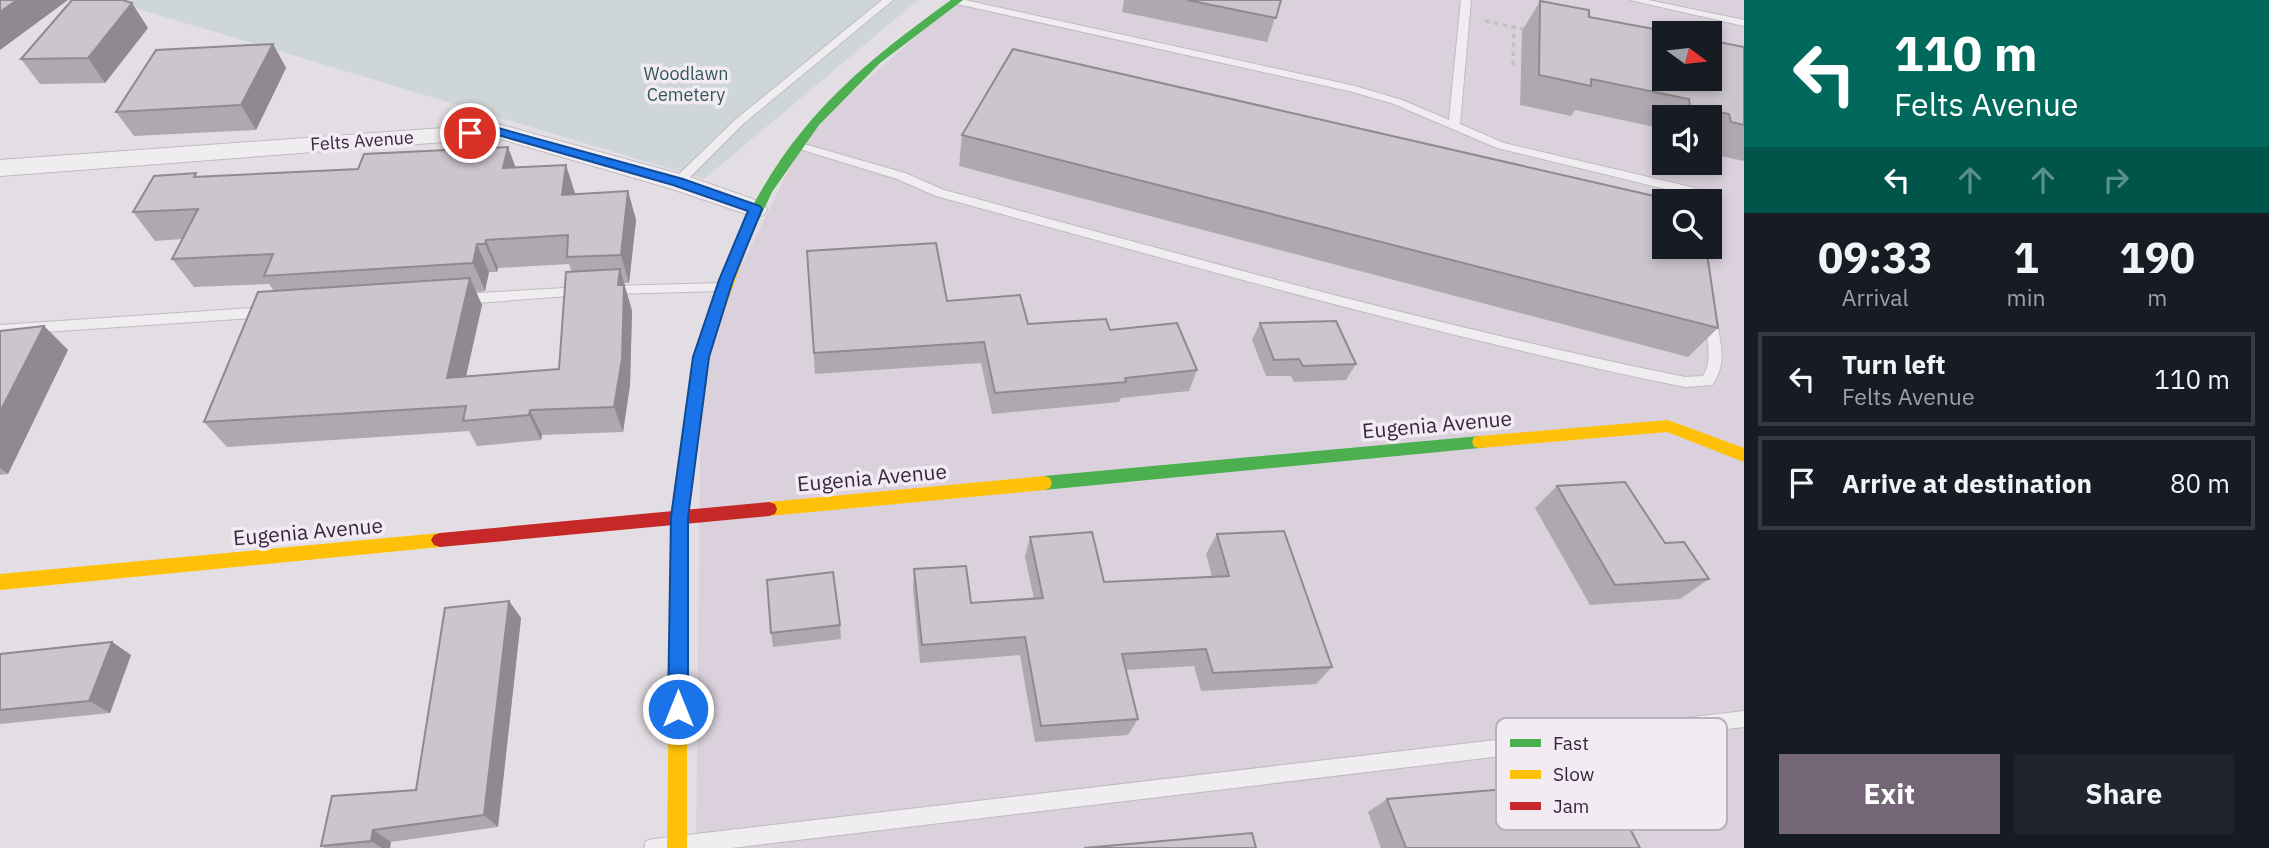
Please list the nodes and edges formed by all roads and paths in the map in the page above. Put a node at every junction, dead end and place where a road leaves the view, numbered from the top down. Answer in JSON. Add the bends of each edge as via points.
{"nodes":[{"id":1,"x":888,"y":0,"type":"edge"},
{"id":2,"x":958,"y":0,"type":"edge"},
{"id":3,"x":1466,"y":0,"type":"edge"},
{"id":4,"x":1636,"y":0,"type":"edge"},
{"id":5,"x":1464,"y":16,"type":"junction"},
{"id":6,"x":1744,"y":23,"type":"edge"},
{"id":7,"x":1514,"y":27,"type":"junction"},
{"id":8,"x":1539,"y":32,"type":"edge"},
{"id":9,"x":1513,"y":65,"type":"dead end"},
{"id":10,"x":1454,"y":126,"type":"junction"},
{"id":11,"x":797,"y":145,"type":"junction"},
{"id":12,"x":0,"y":168,"type":"edge"},
{"id":13,"x":678,"y":182,"type":"junction"},
{"id":14,"x":1683,"y":189,"type":"edge"},
{"id":15,"x":755,"y":209,"type":"junction"},
{"id":16,"x":724,"y":287,"type":"junction"},
{"id":17,"x":454,"y":300,"type":"edge"},
{"id":18,"x":1707,"y":301,"type":"edge"},
{"id":19,"x":275,"y":312,"type":"edge"},
{"id":20,"x":0,"y":330,"type":"edge"},
{"id":21,"x":1744,"y":456,"type":"edge"},
{"id":22,"x":679,"y":517,"type":"junction"},
{"id":23,"x":0,"y":582,"type":"edge"},
{"id":24,"x":1496,"y":749,"type":"edge"},
{"id":25,"x":677,"y":847,"type":"edge"},
{"id":26,"x":653,"y":848,"type":"edge"}],
"edges":[{"from":1,"to":13,"type":"lane","via":[[740,122]]},
{"from":2,"to":10,"type":"lane","via":[[1355,89]]},
{"from":2,"to":11,"type":"street","via":[[848,86]]},
{"from":3,"to":5,"type":"lane"},
{"from":4,"to":6,"type":"lane"},
{"from":5,"to":7,"type":"path"},
{"from":5,"to":10,"type":"lane"},
{"from":7,"to":8,"type":"path"},
{"from":7,"to":9,"type":"path"},
{"from":10,"to":14,"type":"lane","via":[[1501,146]]},
{"from":11,"to":15,"type":"street"},
{"from":11,"to":18,"type":"lane","via":[[901,176],[940,193],[1275,285],[1494,342],[1685,382],[1707,381],[1714,374]]},
{"from":12,"to":13,"type":"street","name":"Felts Avenue","via":[[498,131]]},
{"from":13,"to":15,"type":"street","name":"Felts Avenue"},
{"from":15,"to":16,"type":"street"},
{"from":16,"to":17,"type":"lane"},
{"from":16,"to":22,"type":"street","via":[[701,357]]},
{"from":19,"to":20,"type":"lane"},
{"from":21,"to":22,"type":"street","name":"Eugenia Avenue","via":[[1668,426]]},
{"from":22,"to":23,"type":"street","name":"Eugenia Avenue"},
{"from":22,"to":25,"type":"street"},
{"from":24,"to":25,"type":"lane"},
{"from":25,"to":26,"type":"lane"}]}
